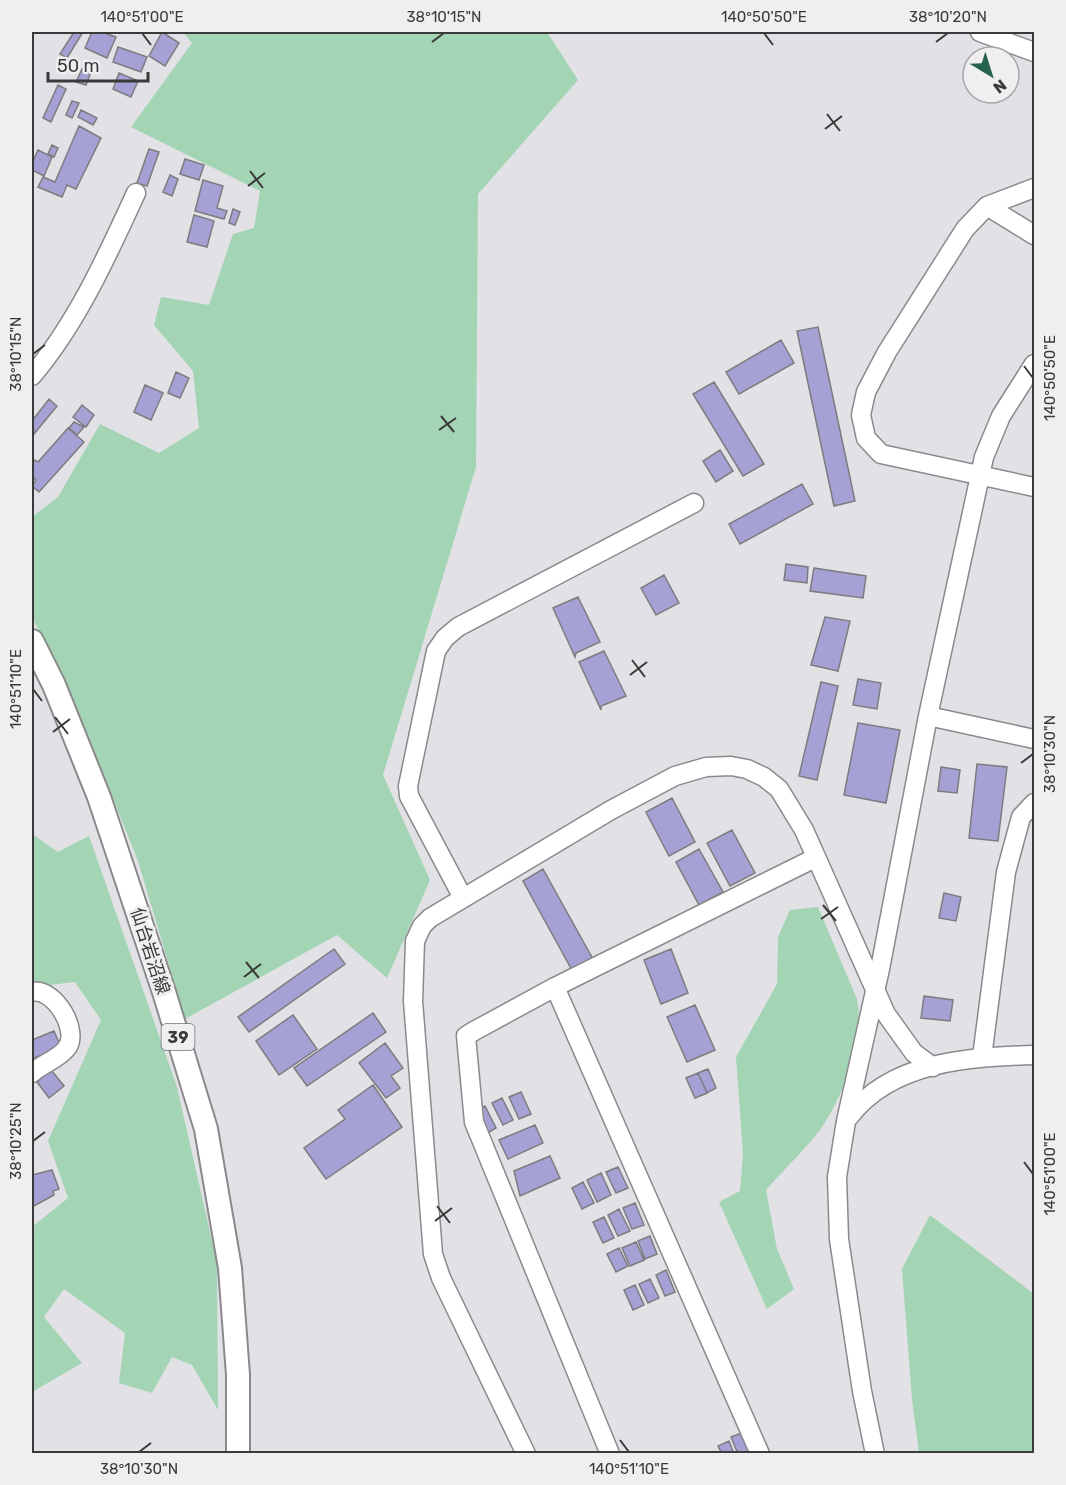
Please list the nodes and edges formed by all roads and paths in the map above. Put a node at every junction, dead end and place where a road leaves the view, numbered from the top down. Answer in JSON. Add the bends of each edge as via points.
{"nodes":[{"id":1,"x":980,"y":32,"type":"edge"},
{"id":2,"x":1035,"y":52,"type":"edge"},
{"id":3,"x":1035,"y":188,"type":"edge"},
{"id":4,"x":136,"y":193,"type":"dead end"},
{"id":5,"x":987,"y":206,"type":"junction"},
{"id":6,"x":1035,"y":235,"type":"edge"},
{"id":7,"x":1035,"y":364,"type":"edge"},
{"id":8,"x":32,"y":376,"type":"edge"},
{"id":9,"x":981,"y":475,"type":"junction"},
{"id":10,"x":1035,"y":487,"type":"edge"},
{"id":11,"x":694,"y":503,"type":"dead end"},
{"id":12,"x":32,"y":641,"type":"edge"},
{"id":13,"x":928,"y":716,"type":"junction"},
{"id":14,"x":1035,"y":739,"type":"edge"},
{"id":15,"x":1035,"y":803,"type":"edge"},
{"id":16,"x":815,"y":858,"type":"junction"},
{"id":17,"x":462,"y":896,"type":"junction"},
{"id":18,"x":555,"y":987,"type":"junction"},
{"id":19,"x":876,"y":991,"type":"junction"},
{"id":20,"x":32,"y":992,"type":"edge"},
{"id":21,"x":1035,"y":1055,"type":"edge"},
{"id":22,"x":982,"y":1057,"type":"junction"},
{"id":23,"x":933,"y":1067,"type":"junction"},
{"id":24,"x":32,"y":1073,"type":"edge"},
{"id":25,"x":846,"y":1121,"type":"junction"},
{"id":26,"x":238,"y":1454,"type":"edge"},
{"id":27,"x":526,"y":1454,"type":"edge"},
{"id":28,"x":610,"y":1454,"type":"edge"},
{"id":29,"x":760,"y":1454,"type":"edge"},
{"id":30,"x":875,"y":1454,"type":"edge"}],
"edges":[{"from":1,"to":2,"type":"street"},
{"from":3,"to":5,"type":"street"},
{"from":4,"to":8,"type":"street","via":[[96,277],[49,356]]},
{"from":5,"to":6,"type":"street"},
{"from":5,"to":9,"type":"street","via":[[965,229],[887,352],[866,392],[861,415],[866,438],[881,454]]},
{"from":7,"to":9,"type":"street","via":[[1001,416]]},
{"from":9,"to":10,"type":"street"},
{"from":9,"to":13,"type":"street"},
{"from":11,"to":17,"type":"street","via":[[458,627],[436,651],[408,786]]},
{"from":12,"to":26,"type":"main road","name":"仙台岩沼線","number":"39","via":[[99,797],[206,1129],[230,1268],[238,1375]]},
{"from":13,"to":14,"type":"street"},
{"from":13,"to":19,"type":"street"},
{"from":15,"to":22,"type":"street","via":[[1021,817],[1006,872]]},
{"from":16,"to":17,"type":"street","via":[[804,830],[779,789],[747,768],[706,767],[675,776]]},
{"from":16,"to":18,"type":"street"},
{"from":16,"to":19,"type":"street"},
{"from":17,"to":27,"type":"street","via":[[422,926],[415,941],[413,961],[430,1237],[441,1278]]},
{"from":18,"to":28,"type":"street","via":[[474,1030],[466,1036],[465,1050],[474,1122]]},
{"from":18,"to":29,"type":"street"},
{"from":19,"to":23,"type":"street","via":[[900,1037]]},
{"from":19,"to":25,"type":"street"},
{"from":20,"to":24,"type":"street","via":[[50,996],[60,1007],[70,1041],[67,1049]]},
{"from":21,"to":22,"type":"street"},
{"from":22,"to":23,"type":"street"},
{"from":23,"to":25,"type":"street","via":[[915,1071],[873,1092]]},
{"from":25,"to":30,"type":"street","via":[[837,1177],[839,1239]]}]}
